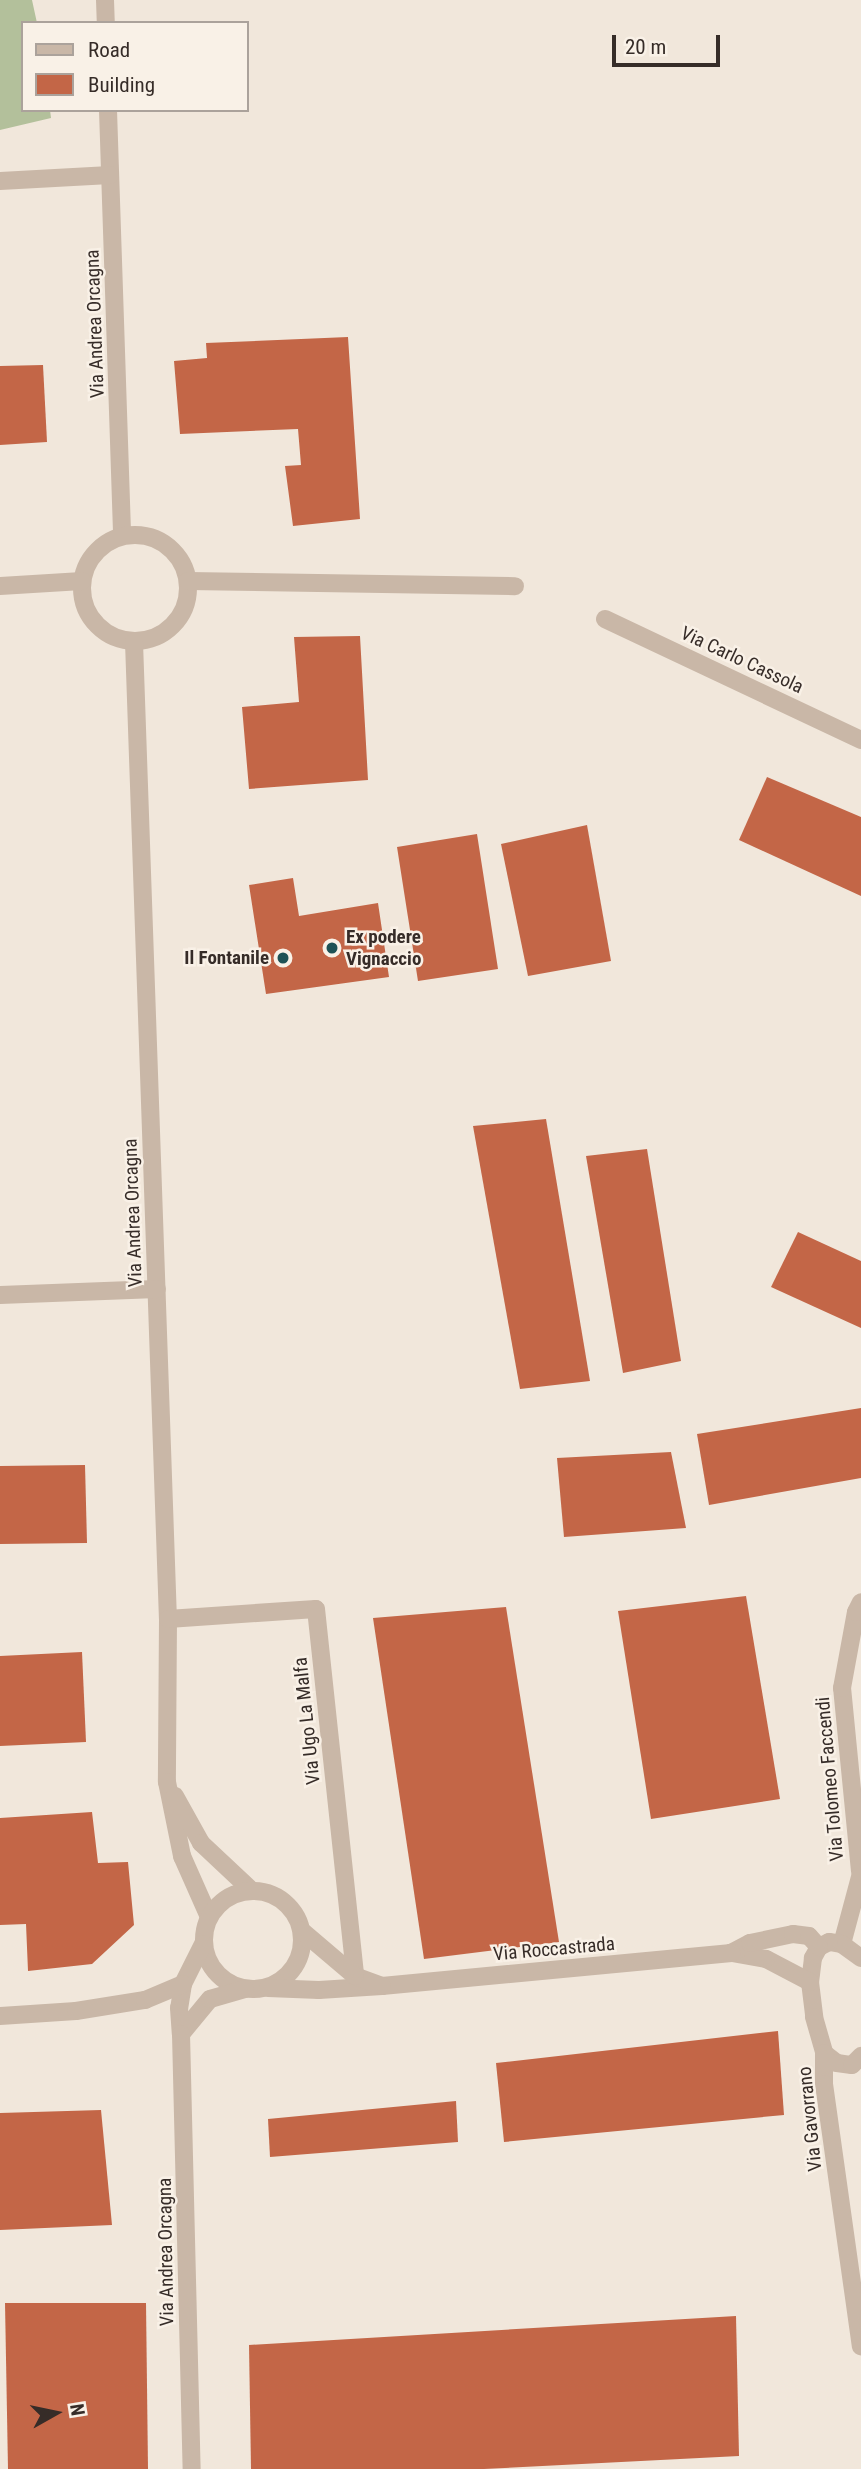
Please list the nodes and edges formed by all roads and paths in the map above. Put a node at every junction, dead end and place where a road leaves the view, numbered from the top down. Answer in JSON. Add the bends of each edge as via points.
{"nodes":[{"id":1,"x":105,"y":0,"type":"edge"},
{"id":2,"x":106,"y":21,"type":"edge"},
{"id":3,"x":108,"y":112,"type":"edge"},
{"id":4,"x":110,"y":175,"type":"junction"},
{"id":5,"x":0,"y":181,"type":"edge"},
{"id":6,"x":122,"y":536,"type":"junction"},
{"id":7,"x":82,"y":581,"type":"junction"},
{"id":8,"x":188,"y":581,"type":"junction"},
{"id":9,"x":0,"y":586,"type":"edge"},
{"id":10,"x":515,"y":586,"type":"dead end"},
{"id":11,"x":605,"y":618,"type":"dead end"},
{"id":12,"x":134,"y":642,"type":"junction"},
{"id":13,"x":861,"y":740,"type":"edge"},
{"id":14,"x":157,"y":1289,"type":"junction"},
{"id":15,"x":0,"y":1295,"type":"edge"},
{"id":16,"x":861,"y":1602,"type":"edge"},
{"id":17,"x":168,"y":1619,"type":"junction"},
{"id":18,"x":167,"y":1782,"type":"junction"},
{"id":19,"x":861,"y":1872,"type":"edge"},
{"id":20,"x":251,"y":1891,"type":"junction"},
{"id":21,"x":209,"y":1917,"type":"junction"},
{"id":22,"x":302,"y":1931,"type":"junction"},
{"id":23,"x":203,"y":1944,"type":"junction"},
{"id":24,"x":842,"y":1944,"type":"junction"},
{"id":25,"x":819,"y":1947,"type":"junction"},
{"id":26,"x":731,"y":1953,"type":"junction"},
{"id":27,"x":861,"y":1958,"type":"edge"},
{"id":28,"x":355,"y":1976,"type":"junction"},
{"id":29,"x":810,"y":1982,"type":"junction"},
{"id":30,"x":183,"y":1984,"type":"junction"},
{"id":31,"x":382,"y":1986,"type":"junction"},
{"id":32,"x":268,"y":1988,"type":"junction"},
{"id":33,"x":245,"y":1989,"type":"junction"},
{"id":34,"x":0,"y":2017,"type":"edge"},
{"id":35,"x":181,"y":2034,"type":"junction"},
{"id":36,"x":824,"y":2053,"type":"junction"},
{"id":37,"x":858,"y":2062,"type":"edge"},
{"id":38,"x":861,"y":2346,"type":"edge"},
{"id":39,"x":192,"y":2469,"type":"edge"}],
"edges":[{"from":1,"to":2,"type":"street"},
{"from":3,"to":4,"type":"street","name":"Via Andrea Orcagna"},
{"from":4,"to":5,"type":"street"},
{"from":4,"to":6,"type":"street","name":"Via Andrea Orcagna"},
{"from":6,"to":7,"type":"street","via":[[94,553]]},
{"from":6,"to":8,"type":"street","via":[[140,534],[172,549]]},
{"from":7,"to":9,"type":"street"},
{"from":7,"to":12,"type":"street","via":[[82,599],[100,630]]},
{"from":8,"to":10,"type":"street"},
{"from":8,"to":12,"type":"street","via":[[188,600],[181,617],[160,635]]},
{"from":11,"to":13,"type":"street","name":"Via Carlo Cassola"},
{"from":12,"to":14,"type":"street","name":"Via Andrea Orcagna"},
{"from":14,"to":15,"type":"street"},
{"from":14,"to":17,"type":"street","name":"Via Andrea Orcagna"},
{"from":16,"to":19,"type":"street","name":"Via Tolomeo Faccendi","via":[[842,1688]]},
{"from":17,"to":18,"type":"street","name":"Via Andrea Orcagna"},
{"from":17,"to":28,"type":"street","name":"Via Ugo La Malfa","via":[[316,1609]]},
{"from":18,"to":20,"type":"street","name":"Via Andrea Orcagna","via":[[201,1843]]},
{"from":18,"to":21,"type":"street","name":"Via Andrea Orcagna","via":[[182,1856]]},
{"from":19,"to":24,"type":"street","name":"Via Tolomeo Faccendi"},
{"from":20,"to":21,"type":"street","via":[[227,1898]]},
{"from":20,"to":22,"type":"street","name":"Via Andrea Orcagna","via":[[266,1892],[289,1906]]},
{"from":21,"to":23,"type":"street","name":"Via Andrea Orcagna"},
{"from":22,"to":28,"type":"street","name":"Via Roccastrada"},
{"from":22,"to":32,"type":"street","via":[[299,1959],[282,1981]]},
{"from":23,"to":30,"type":"street","name":"Via Andrea Orcagna"},
{"from":23,"to":33,"type":"street","via":[[216,1974]]},
{"from":24,"to":25,"type":"street","via":[[829,1942]]},
{"from":24,"to":27,"type":"street"},
{"from":25,"to":26,"type":"street","name":"Via Roccastrada","via":[[809,1936],[793,1934],[750,1943]]},
{"from":25,"to":29,"type":"street"},
{"from":26,"to":29,"type":"street","name":"Via Roccastrada","via":[[766,1959]]},
{"from":26,"to":31,"type":"street","name":"Via Roccastrada"},
{"from":28,"to":31,"type":"street","name":"Via Roccastrada"},
{"from":29,"to":36,"type":"street","name":"Via Gavorrano"},
{"from":30,"to":34,"type":"street","via":[[145,2000]]},
{"from":30,"to":35,"type":"street","name":"Via Andrea Orcagna","via":[[178,2008]]},
{"from":31,"to":32,"type":"street","name":"Via Roccastrada"},
{"from":32,"to":33,"type":"street"},
{"from":33,"to":35,"type":"street","via":[[210,1999]]},
{"from":35,"to":39,"type":"street","name":"Via Andrea Orcagna"},
{"from":36,"to":37,"type":"street","via":[[837,2063]]},
{"from":36,"to":38,"type":"street","name":"Via Gavorrano","via":[[824,2084]]}]}
